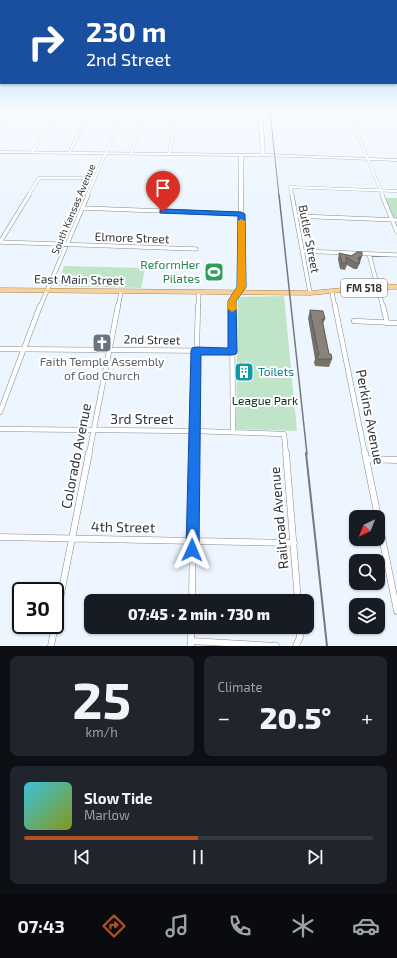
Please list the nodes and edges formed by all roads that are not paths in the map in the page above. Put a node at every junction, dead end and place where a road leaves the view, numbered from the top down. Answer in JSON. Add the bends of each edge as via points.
{"nodes":[{"id":1,"x":38,"y":141,"type":"edge"},
{"id":2,"x":75,"y":141,"type":"edge"},
{"id":3,"x":112,"y":141,"type":"edge"},
{"id":4,"x":135,"y":141,"type":"edge"},
{"id":5,"x":171,"y":141,"type":"edge"},
{"id":6,"x":262,"y":141,"type":"edge"},
{"id":7,"x":361,"y":141,"type":"edge"},
{"id":8,"x":0,"y":152,"type":"edge"},
{"id":9,"x":32,"y":152,"type":"junction"},
{"id":10,"x":69,"y":152,"type":"junction"},
{"id":11,"x":107,"y":152,"type":"junction"},
{"id":12,"x":131,"y":153,"type":"junction"},
{"id":13,"x":168,"y":154,"type":"junction"},
{"id":14,"x":241,"y":156,"type":"junction"},
{"id":15,"x":263,"y":156,"type":"junction"},
{"id":16,"x":368,"y":159,"type":"junction"},
{"id":17,"x":397,"y":160,"type":"edge"},
{"id":18,"x":95,"y":178,"type":"junction"},
{"id":19,"x":380,"y":190,"type":"junction"},
{"id":20,"x":397,"y":191,"type":"edge"},
{"id":21,"x":82,"y":208,"type":"junction"},
{"id":22,"x":241,"y":214,"type":"junction"},
{"id":23,"x":296,"y":216,"type":"junction"},
{"id":24,"x":392,"y":220,"type":"junction"},
{"id":25,"x":397,"y":220,"type":"edge"},
{"id":26,"x":397,"y":232,"type":"edge"},
{"id":27,"x":0,"y":242,"type":"edge"},
{"id":28,"x":67,"y":244,"type":"junction"},
{"id":29,"x":196,"y":250,"type":"dead end"},
{"id":30,"x":302,"y":251,"type":"junction"},
{"id":31,"x":369,"y":254,"type":"junction"},
{"id":32,"x":397,"y":255,"type":"edge"},
{"id":33,"x":377,"y":286,"type":"junction"},
{"id":34,"x":397,"y":287,"type":"edge"},
{"id":35,"x":0,"y":290,"type":"edge"},
{"id":36,"x":46,"y":291,"type":"junction"},
{"id":37,"x":121,"y":292,"type":"junction"},
{"id":38,"x":199,"y":292,"type":"junction"},
{"id":39,"x":238,"y":292,"type":"junction"},
{"id":40,"x":310,"y":293,"type":"junction"},
{"id":41,"x":332,"y":293,"type":"junction"},
{"id":42,"x":354,"y":321,"type":"dead end"},
{"id":43,"x":388,"y":323,"type":"junction"},
{"id":44,"x":397,"y":323,"type":"edge"},
{"id":45,"x":0,"y":349,"type":"edge"},
{"id":46,"x":24,"y":349,"type":"junction"},
{"id":47,"x":110,"y":350,"type":"junction"},
{"id":48,"x":196,"y":351,"type":"junction"},
{"id":49,"x":232,"y":352,"type":"junction"},
{"id":50,"x":0,"y":412,"type":"edge"},
{"id":51,"x":0,"y":429,"type":"edge"},
{"id":52,"x":93,"y":430,"type":"junction"},
{"id":53,"x":194,"y":431,"type":"junction"},
{"id":54,"x":233,"y":432,"type":"junction"},
{"id":55,"x":284,"y":434,"type":"joint"},
{"id":56,"x":366,"y":459,"type":"junction"},
{"id":57,"x":397,"y":460,"type":"edge"},
{"id":58,"x":377,"y":510,"type":"edge"},
{"id":59,"x":0,"y":537,"type":"edge"},
{"id":60,"x":72,"y":538,"type":"junction"},
{"id":61,"x":193,"y":540,"type":"junction"},
{"id":62,"x":294,"y":543,"type":"junction"},
{"id":63,"x":384,"y":546,"type":"edge"},
{"id":64,"x":63,"y":582,"type":"edge"},
{"id":65,"x":192,"y":594,"type":"edge"},
{"id":66,"x":298,"y":594,"type":"edge"},
{"id":67,"x":397,"y":611,"type":"edge"},
{"id":68,"x":53,"y":634,"type":"edge"},
{"id":69,"x":300,"y":634,"type":"edge"},
{"id":70,"x":191,"y":644,"type":"edge"},
{"id":71,"x":297,"y":644,"type":"edge"},
{"id":72,"x":51,"y":646,"type":"edge"},
{"id":73,"x":276,"y":646,"type":"edge"}],
"edges":[{"from":1,"to":9,"type":"street"},
{"from":2,"to":10,"type":"street"},
{"from":3,"to":11,"type":"street","name":"South Kansas Avenue"},
{"from":4,"to":12,"type":"street"},
{"from":5,"to":13,"type":"street"},
{"from":6,"to":15,"type":"street"},
{"from":7,"to":16,"type":"street"},
{"from":8,"to":9,"type":"street"},
{"from":9,"to":10,"type":"street"},
{"from":10,"to":11,"type":"street"},
{"from":11,"to":12,"type":"street"},
{"from":11,"to":18,"type":"street","name":"South Kansas Avenue"},
{"from":12,"to":13,"type":"street"},
{"from":13,"to":14,"type":"street"},
{"from":14,"to":15,"type":"street"},
{"from":14,"to":22,"type":"street"},
{"from":15,"to":16,"type":"street"},
{"from":16,"to":17,"type":"street"},
{"from":16,"to":19,"type":"street"},
{"from":18,"to":21,"type":"street","name":"South Kansas Avenue"},
{"from":18,"to":27,"type":"street","via":[[39,178]]},
{"from":19,"to":20,"type":"street"},
{"from":19,"to":23,"type":"street","name":"Butler Street","via":[[290,187]]},
{"from":19,"to":24,"type":"street"},
{"from":21,"to":22,"type":"street"},
{"from":21,"to":28,"type":"street","name":"South Kansas Avenue"},
{"from":22,"to":39,"type":"street","via":[[241,287]]},
{"from":23,"to":24,"type":"street"},
{"from":23,"to":30,"type":"street","name":"Butler Street"},
{"from":24,"to":25,"type":"street"},
{"from":24,"to":26,"type":"street"},
{"from":27,"to":28,"type":"street","name":"Elmore Street"},
{"from":28,"to":29,"type":"street","name":"Elmore Street"},
{"from":28,"to":36,"type":"street","name":"South Kansas Avenue"},
{"from":30,"to":31,"type":"street"},
{"from":30,"to":40,"type":"street","name":"Butler Street"},
{"from":31,"to":32,"type":"street"},
{"from":31,"to":33,"type":"street"},
{"from":33,"to":34,"type":"main road","name":"East Main Street","number":"FM 518"},
{"from":33,"to":41,"type":"main road","name":"East Main Street","number":"FM 518"},
{"from":33,"to":43,"type":"street"},
{"from":35,"to":36,"type":"main road","name":"East Main Street","number":"FM 518"},
{"from":36,"to":37,"type":"main road","name":"East Main Street","number":"FM 518"},
{"from":36,"to":46,"type":"street","name":"South Kansas Avenue"},
{"from":37,"to":38,"type":"main road","name":"East Main Street","number":"FM 518"},
{"from":37,"to":47,"type":"street","name":"Colorado Avenue"},
{"from":38,"to":39,"type":"main road","name":"East Main Street","number":"FM 518"},
{"from":38,"to":48,"type":"street"},
{"from":39,"to":40,"type":"main road","name":"East Main Street","number":"FM 518"},
{"from":39,"to":49,"type":"street","via":[[232,301]]},
{"from":40,"to":41,"type":"main road","name":"East Main Street","number":"FM 518"},
{"from":41,"to":56,"type":"street","name":"Perkins Avenue"},
{"from":42,"to":43,"type":"street"},
{"from":43,"to":44,"type":"street"},
{"from":45,"to":46,"type":"street","name":"2nd Street"},
{"from":46,"to":47,"type":"street","name":"2nd Street"},
{"from":46,"to":50,"type":"street","name":"South Kansas Avenue"},
{"from":47,"to":48,"type":"street","name":"2nd Street"},
{"from":47,"to":52,"type":"street","name":"Colorado Avenue"},
{"from":48,"to":49,"type":"street","name":"2nd Street"},
{"from":48,"to":53,"type":"street"},
{"from":49,"to":54,"type":"street"},
{"from":51,"to":52,"type":"street","name":"3rd Street"},
{"from":52,"to":53,"type":"street","name":"3rd Street"},
{"from":52,"to":60,"type":"street","name":"Colorado Avenue"},
{"from":53,"to":54,"type":"street","name":"3rd Street"},
{"from":53,"to":61,"type":"street"},
{"from":54,"to":55,"type":"street","name":"3rd Street"},
{"from":55,"to":62,"type":"street","name":"Railroad Avenue"},
{"from":56,"to":57,"type":"street"},
{"from":56,"to":58,"type":"street","name":"Perkins Avenue"},
{"from":59,"to":60,"type":"street","name":"4th Street"},
{"from":60,"to":61,"type":"street","name":"4th Street"},
{"from":60,"to":64,"type":"street","name":"Colorado Avenue"},
{"from":61,"to":62,"type":"street","name":"4th Street"},
{"from":61,"to":65,"type":"street"},
{"from":62,"to":66,"type":"street","name":"Railroad Avenue"},
{"from":63,"to":67,"type":"street","name":"Perkins Avenue"},
{"from":68,"to":72,"type":"street","name":"Colorado Avenue"},
{"from":69,"to":71,"type":"street"},
{"from":70,"to":73,"type":"street"}]}
